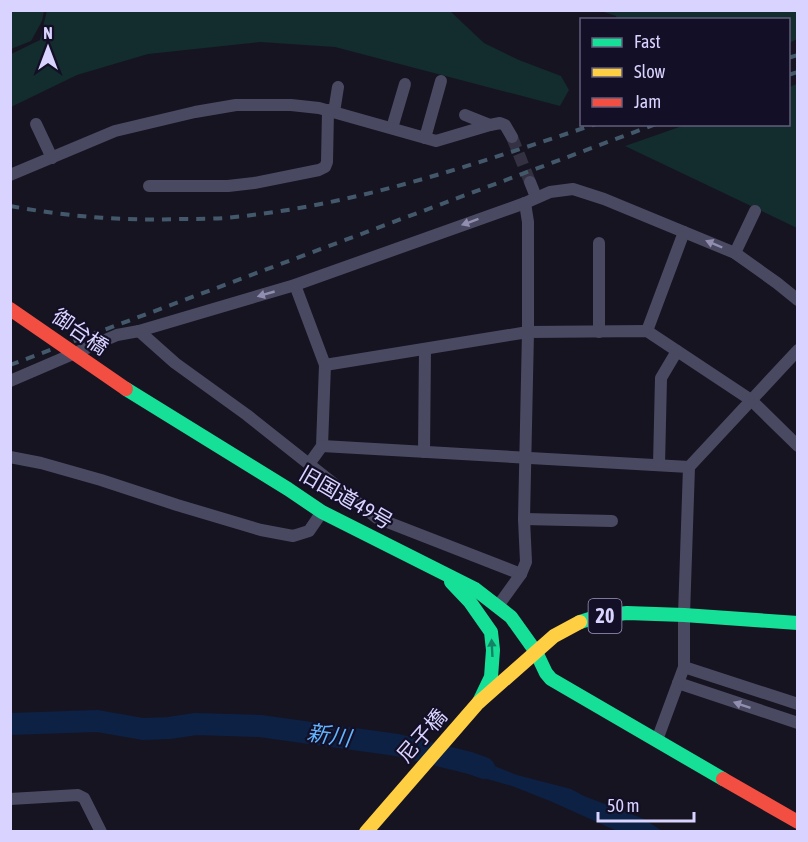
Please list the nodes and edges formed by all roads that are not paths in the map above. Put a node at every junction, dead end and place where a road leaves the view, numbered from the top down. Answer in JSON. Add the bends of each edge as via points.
{"nodes":[{"id":1,"x":441,"y":81,"type":"dead end"},
{"id":2,"x":405,"y":84,"type":"dead end"},
{"id":3,"x":338,"y":87,"type":"dead end"},
{"id":4,"x":331,"y":111,"type":"junction"},
{"id":5,"x":465,"y":114,"type":"dead end"},
{"id":6,"x":36,"y":124,"type":"dead end"},
{"id":7,"x":490,"y":125,"type":"junction"},
{"id":8,"x":392,"y":128,"type":"junction"},
{"id":9,"x":512,"y":137,"type":"tunnel mouth"},
{"id":10,"x":425,"y":138,"type":"junction"},
{"id":11,"x":52,"y":158,"type":"junction"},
{"id":12,"x":10,"y":175,"type":"edge"},
{"id":13,"x":530,"y":182,"type":"tunnel mouth"},
{"id":14,"x":149,"y":186,"type":"dead end"},
{"id":15,"x":531,"y":200,"type":"junction"},
{"id":16,"x":755,"y":211,"type":"dead end"},
{"id":17,"x":684,"y":232,"type":"junction"},
{"id":18,"x":599,"y":243,"type":"dead end"},
{"id":19,"x":735,"y":253,"type":"junction"},
{"id":20,"x":295,"y":285,"type":"junction"},
{"id":21,"x":798,"y":300,"type":"edge"},
{"id":22,"x":10,"y":309,"type":"edge"},
{"id":23,"x":139,"y":331,"type":"junction"},
{"id":24,"x":647,"y":331,"type":"junction"},
{"id":25,"x":528,"y":332,"type":"junction"},
{"id":26,"x":599,"y":332,"type":"junction"},
{"id":27,"x":424,"y":349,"type":"junction"},
{"id":28,"x":798,"y":350,"type":"edge"},
{"id":29,"x":677,"y":351,"type":"junction"},
{"id":30,"x":325,"y":365,"type":"junction"},
{"id":31,"x":10,"y":381,"type":"edge"},
{"id":32,"x":126,"y":389,"type":"joint"},
{"id":33,"x":751,"y":400,"type":"junction"},
{"id":34,"x":322,"y":446,"type":"junction"},
{"id":35,"x":798,"y":446,"type":"edge"},
{"id":36,"x":424,"y":452,"type":"junction"},
{"id":37,"x":10,"y":457,"type":"edge"},
{"id":38,"x":525,"y":458,"type":"junction"},
{"id":39,"x":309,"y":464,"type":"junction"},
{"id":40,"x":659,"y":465,"type":"junction"},
{"id":41,"x":689,"y":467,"type":"junction"},
{"id":42,"x":322,"y":512,"type":"junction"},
{"id":43,"x":524,"y":519,"type":"junction"},
{"id":44,"x":612,"y":521,"type":"dead end"},
{"id":45,"x":443,"y":573,"type":"junction"},
{"id":46,"x":521,"y":574,"type":"junction"},
{"id":47,"x":498,"y":606,"type":"junction"},
{"id":48,"x":684,"y":615,"type":"junction"},
{"id":49,"x":798,"y":623,"type":"edge"},
{"id":50,"x":536,"y":652,"type":"junction"},
{"id":51,"x":684,"y":667,"type":"junction"},
{"id":52,"x":678,"y":683,"type":"junction"},
{"id":53,"x":478,"y":704,"type":"junction"},
{"id":54,"x":798,"y":704,"type":"edge"},
{"id":55,"x":798,"y":723,"type":"edge"},
{"id":56,"x":657,"y":740,"type":"junction"},
{"id":57,"x":10,"y":799,"type":"edge"},
{"id":58,"x":798,"y":822,"type":"edge"},
{"id":59,"x":101,"y":831,"type":"edge"},
{"id":60,"x":366,"y":831,"type":"edge"}],
"edges":[{"from":1,"to":10,"type":"street"},
{"from":2,"to":8,"type":"street"},
{"from":3,"to":4,"type":"street"},
{"from":4,"to":8,"type":"street"},
{"from":4,"to":11,"type":"street","via":[[291,105],[218,107],[115,131]]},
{"from":4,"to":14,"type":"street","via":[[327,162],[319,170],[228,186]]},
{"from":5,"to":7,"type":"street"},
{"from":6,"to":11,"type":"street"},
{"from":7,"to":9,"type":"street","via":[[505,125]]},
{"from":7,"to":10,"type":"street","via":[[443,140]]},
{"from":8,"to":10,"type":"street"},
{"from":11,"to":12,"type":"street"},
{"from":13,"to":15,"type":"street"},
{"from":15,"to":17,"type":"street","via":[[573,189]]},
{"from":15,"to":20,"type":"street","one_way":true},
{"from":15,"to":25,"type":"street"},
{"from":16,"to":19,"type":"street"},
{"from":19,"to":17,"type":"street","one_way":true},
{"from":17,"to":24,"type":"street"},
{"from":18,"to":26,"type":"street"},
{"from":19,"to":21,"type":"street"},
{"from":20,"to":23,"type":"street","one_way":true},
{"from":20,"to":30,"type":"street"},
{"from":22,"to":32,"type":"street","name":"御台橋","bridge":true},
{"from":23,"to":31,"type":"street","via":[[117,335]]},
{"from":23,"to":39,"type":"street","via":[[175,363]]},
{"from":24,"to":26,"type":"street"},
{"from":24,"to":29,"type":"street"},
{"from":25,"to":26,"type":"street"},
{"from":25,"to":27,"type":"street"},
{"from":25,"to":38,"type":"street"},
{"from":27,"to":30,"type":"street"},
{"from":27,"to":36,"type":"street"},
{"from":28,"to":33,"type":"street"},
{"from":29,"to":33,"type":"street"},
{"from":29,"to":40,"type":"street","via":[[661,378]]},
{"from":30,"to":34,"type":"street"},
{"from":32,"to":42,"type":"street","name":"旧国道49号"},
{"from":33,"to":35,"type":"street"},
{"from":33,"to":41,"type":"street"},
{"from":34,"to":36,"type":"street"},
{"from":34,"to":39,"type":"street"},
{"from":36,"to":38,"type":"street"},
{"from":37,"to":42,"type":"street","via":[[293,536],[309,531]]},
{"from":38,"to":40,"type":"street"},
{"from":38,"to":43,"type":"street"},
{"from":39,"to":46,"type":"street","via":[[377,518]]},
{"from":40,"to":41,"type":"street"},
{"from":41,"to":48,"type":"street"},
{"from":42,"to":45,"type":"street","name":"旧国道49号"},
{"from":43,"to":44,"type":"street"},
{"from":43,"to":46,"type":"street","via":[[526,561]]},
{"from":45,"to":47,"type":"street","name":"旧国道49号"},
{"from":53,"to":45,"type":"street","one_way":true,"via":[[491,677],[491,632]]},
{"from":46,"to":47,"type":"street"},
{"from":47,"to":50,"type":"street","name":"旧国道49号","via":[[511,617]]},
{"from":48,"to":49,"type":"street","number":"20"},
{"from":48,"to":50,"type":"street","number":"20","via":[[599,616],[554,636]]},
{"from":48,"to":51,"type":"street"},
{"from":50,"to":53,"type":"street","number":"20"},
{"from":50,"to":56,"type":"street","name":"旧国道49号","via":[[551,679]]},
{"from":51,"to":52,"type":"street"},
{"from":51,"to":54,"type":"street"},
{"from":55,"to":52,"type":"street","one_way":true},
{"from":52,"to":56,"type":"street"},
{"from":53,"to":60,"type":"street","name":"尼子橋","number":"20"},
{"from":56,"to":58,"type":"street","name":"旧国道49号"},
{"from":57,"to":59,"type":"street","via":[[78,795],[84,798]]}]}
